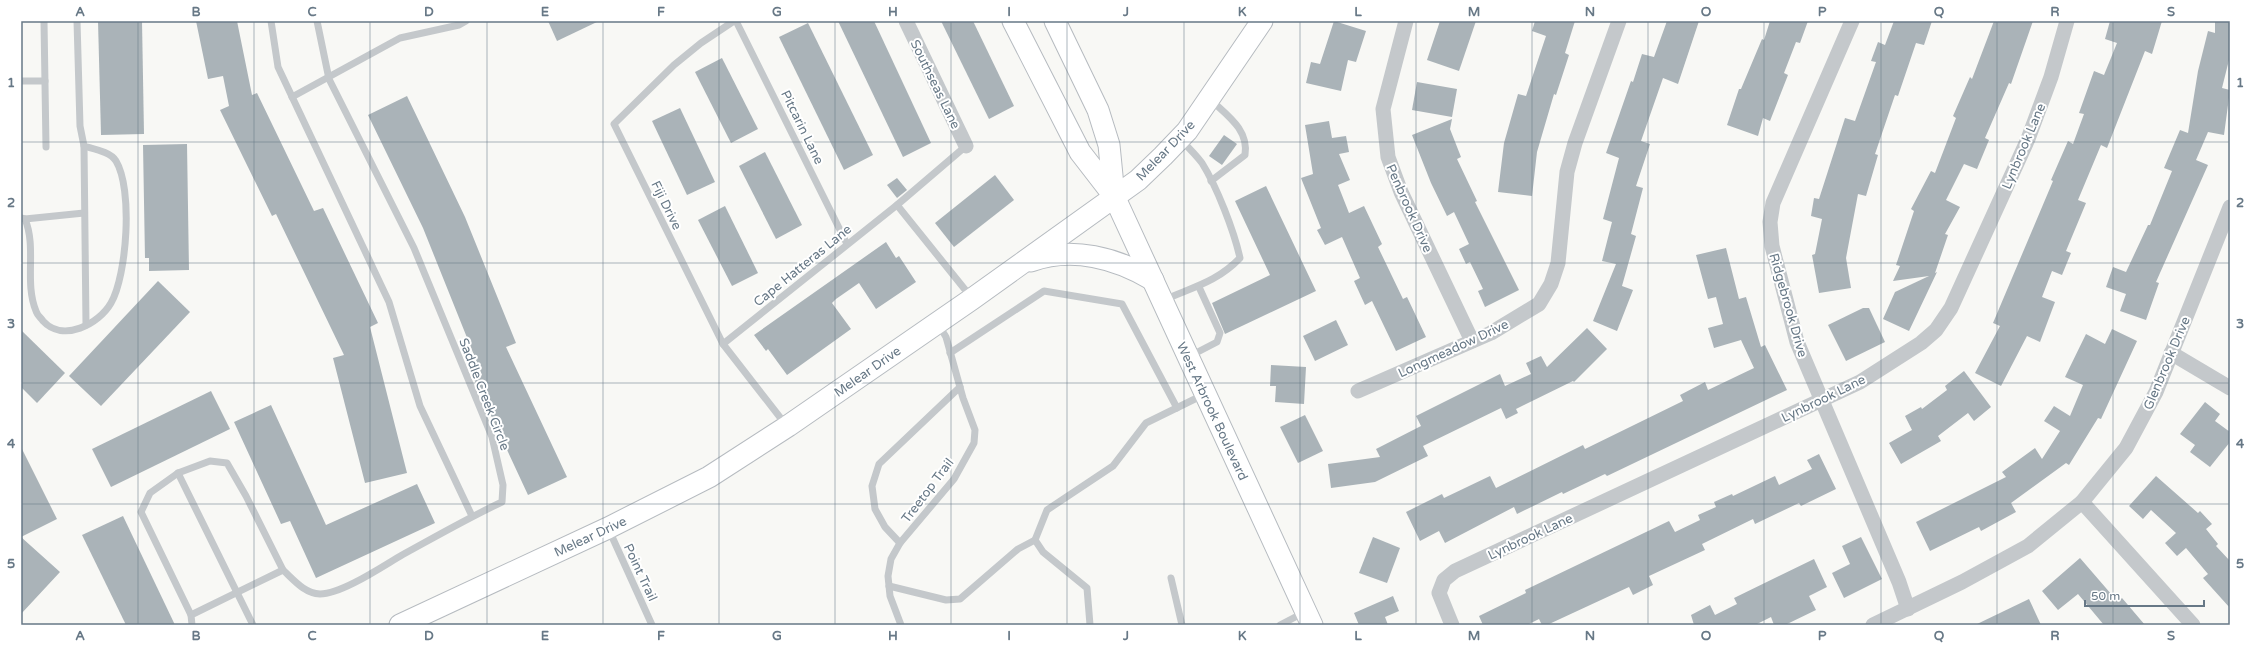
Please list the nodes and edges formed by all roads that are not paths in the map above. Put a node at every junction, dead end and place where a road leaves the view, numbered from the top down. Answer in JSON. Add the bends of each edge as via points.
{"nodes":[{"id":1,"x":44,"y":21,"type":"edge"},
{"id":2,"x":77,"y":21,"type":"edge"},
{"id":3,"x":271,"y":21,"type":"edge"},
{"id":4,"x":317,"y":21,"type":"edge"},
{"id":5,"x":466,"y":21,"type":"edge"},
{"id":6,"x":735,"y":21,"type":"edge"},
{"id":7,"x":906,"y":21,"type":"edge"},
{"id":8,"x":1013,"y":21,"type":"edge"},
{"id":9,"x":1055,"y":21,"type":"edge"},
{"id":10,"x":1262,"y":21,"type":"edge"},
{"id":11,"x":1406,"y":21,"type":"edge"},
{"id":12,"x":1619,"y":21,"type":"edge"},
{"id":13,"x":1852,"y":21,"type":"edge"},
{"id":14,"x":2067,"y":21,"type":"edge"},
{"id":15,"x":329,"y":79,"type":"junction"},
{"id":16,"x":21,"y":81,"type":"edge"},
{"id":17,"x":45,"y":81,"type":"junction"},
{"id":18,"x":292,"y":97,"type":"junction"},
{"id":19,"x":1210,"y":98,"type":"junction"},
{"id":20,"x":1180,"y":138,"type":"junction"},
{"id":21,"x":84,"y":146,"type":"junction"},
{"id":22,"x":966,"y":146,"type":"joint"},
{"id":23,"x":46,"y":147,"type":"dead end"},
{"id":24,"x":1211,"y":181,"type":"junction"},
{"id":25,"x":1114,"y":196,"type":"junction"},
{"id":26,"x":897,"y":205,"type":"junction"},
{"id":27,"x":2230,"y":207,"type":"edge"},
{"id":28,"x":84,"y":213,"type":"junction"},
{"id":29,"x":23,"y":218,"type":"edge"},
{"id":30,"x":847,"y":244,"type":"junction"},
{"id":31,"x":1018,"y":266,"type":"junction"},
{"id":32,"x":1153,"y":280,"type":"junction"},
{"id":33,"x":1199,"y":287,"type":"junction"},
{"id":34,"x":972,"y":299,"type":"junction"},
{"id":35,"x":1162,"y":301,"type":"junction"},
{"id":36,"x":937,"y":322,"type":"junction"},
{"id":37,"x":86,"y":325,"type":"junction"},
{"id":38,"x":1472,"y":341,"type":"junction"},
{"id":39,"x":723,"y":344,"type":"junction"},
{"id":40,"x":950,"y":353,"type":"junction"},
{"id":41,"x":2171,"y":353,"type":"junction"},
{"id":42,"x":1188,"y":357,"type":"junction"},
{"id":43,"x":960,"y":387,"type":"junction"},
{"id":44,"x":2230,"y":388,"type":"edge"},
{"id":45,"x":1358,"y":391,"type":"dead end"},
{"id":46,"x":1205,"y":394,"type":"junction"},
{"id":47,"x":1822,"y":400,"type":"junction"},
{"id":48,"x":1176,"y":408,"type":"junction"},
{"id":49,"x":788,"y":426,"type":"junction"},
{"id":50,"x":178,"y":473,"type":"junction"},
{"id":51,"x":2082,"y":502,"type":"junction"},
{"id":52,"x":472,"y":516,"type":"junction"},
{"id":53,"x":608,"y":528,"type":"junction"},
{"id":54,"x":1035,"y":540,"type":"junction"},
{"id":55,"x":900,"y":543,"type":"junction"},
{"id":56,"x":283,"y":570,"type":"junction"},
{"id":57,"x":1170,"y":578,"type":"dead end"},
{"id":58,"x":889,"y":586,"type":"junction"},
{"id":59,"x":236,"y":591,"type":"junction"},
{"id":60,"x":1908,"y":608,"type":"junction"},
{"id":61,"x":191,"y":615,"type":"junction"},
{"id":62,"x":1309,"y":618,"type":"edge"},
{"id":63,"x":251,"y":622,"type":"edge"},
{"id":64,"x":192,"y":625,"type":"edge"},
{"id":65,"x":400,"y":625,"type":"edge"},
{"id":66,"x":652,"y":625,"type":"edge"},
{"id":67,"x":901,"y":625,"type":"edge"},
{"id":68,"x":1090,"y":625,"type":"edge"},
{"id":69,"x":1182,"y":625,"type":"edge"},
{"id":70,"x":1280,"y":625,"type":"edge"},
{"id":71,"x":1452,"y":625,"type":"edge"},
{"id":72,"x":1873,"y":625,"type":"edge"},
{"id":73,"x":2193,"y":625,"type":"edge"}],
"edges":[{"from":1,"to":17,"type":"lane"},
{"from":2,"to":21,"type":"lane","via":[[80,126]]},
{"from":3,"to":18,"type":"lane","via":[[278,67]]},
{"from":4,"to":15,"type":"lane","name":"Saddle Creek Circle"},
{"from":5,"to":15,"type":"lane","via":[[459,25],[400,38]]},
{"from":6,"to":30,"type":"lane","name":"Pitcarin Lane"},
{"from":6,"to":39,"type":"lane","name":"Fiji Drive","via":[[701,43],[674,65],[614,124]]},
{"from":7,"to":22,"type":"street","name":"Southseas Lane"},
{"from":8,"to":25,"type":"street","name":"West Arbrook Boulevard","via":[[1080,152]]},
{"from":9,"to":25,"type":"street","name":"West Arbrook Boulevard","via":[[1098,110],[1109,145]]},
{"from":10,"to":19,"type":"street","name":"Melear Drive"},
{"from":11,"to":38,"type":"street","name":"Penbrook Drive","via":[[1383,109],[1388,157],[1401,192]]},
{"from":12,"to":38,"type":"street","name":"Longmeadow Drive","via":[[1567,172],[1558,263],[1551,284],[1539,304],[1491,333]]},
{"from":13,"to":47,"type":"street","name":"Ridgebrook Drive","via":[[1773,203],[1770,222],[1772,246],[1797,342]]},
{"from":14,"to":47,"type":"street","name":"Lynbrook Lane","via":[[2051,77],[2028,139],[1951,308],[1936,330],[1921,343],[1860,382]]},
{"from":15,"to":18,"type":"lane"},
{"from":15,"to":52,"type":"lane","name":"Saddle Creek Circle","via":[[414,248],[492,437],[503,485],[502,502]]},
{"from":16,"to":17,"type":"lane"},
{"from":17,"to":23,"type":"lane"},
{"from":18,"to":52,"type":"lane","via":[[389,302],[420,406]]},
{"from":19,"to":20,"type":"street","name":"Melear Drive"},
{"from":19,"to":24,"type":"lane","via":[[1236,123],[1247,143],[1246,155]]},
{"from":20,"to":24,"type":"lane","via":[[1202,163]]},
{"from":20,"to":25,"type":"street","name":"Melear Drive","via":[[1138,180]]},
{"from":21,"to":28,"type":"lane"},
{"from":21,"to":37,"type":"lane","via":[[105,153],[116,160],[122,174],[128,212],[124,255],[117,290],[104,312]]},
{"from":22,"to":26,"type":"lane","name":"Cape Hatteras Lane"},
{"from":24,"to":33,"type":"lane","via":[[1236,241],[1240,258],[1228,270]]},
{"from":25,"to":31,"type":"street","name":"Melear Drive"},
{"from":25,"to":32,"type":"street","name":"West Arbrook Boulevard"},
{"from":26,"to":30,"type":"lane","name":"Cape Hatteras Lane"},
{"from":26,"to":34,"type":"lane"},
{"from":27,"to":41,"type":"street","name":"Glenbrook Drive"},
{"from":28,"to":29,"type":"lane"},
{"from":28,"to":37,"type":"lane"},
{"from":29,"to":37,"type":"lane","via":[[30,232],[31,285],[36,312],[45,323],[58,331],[71,331]]},
{"from":30,"to":39,"type":"lane","name":"Cape Hatteras Lane"},
{"from":31,"to":32,"type":"street","via":[[1048,255],[1080,255],[1106,258],[1132,267]]},
{"from":31,"to":34,"type":"street","name":"Melear Drive"},
{"from":32,"to":35,"type":"street","name":"West Arbrook Boulevard"},
{"from":33,"to":35,"type":"lane","via":[[1192,287]]},
{"from":33,"to":42,"type":"lane","via":[[1220,333],[1217,342]]},
{"from":34,"to":36,"type":"street","name":"Melear Drive"},
{"from":35,"to":42,"type":"street","name":"West Arbrook Boulevard"},
{"from":36,"to":40,"type":"lane","name":"Treetop Trail","via":[[946,337]]},
{"from":36,"to":49,"type":"street","name":"Melear Drive"},
{"from":38,"to":45,"type":"street","name":"Longmeadow Drive"},
{"from":39,"to":49,"type":"lane","name":"Fiji Drive"},
{"from":40,"to":43,"type":"lane","name":"Treetop Trail"},
{"from":40,"to":48,"type":"lane","via":[[1044,291],[1122,304]]},
{"from":41,"to":44,"type":"street"},
{"from":41,"to":51,"type":"street","name":"Glenbrook Drive","via":[[2156,392],[2126,448]]},
{"from":42,"to":46,"type":"street","name":"West Arbrook Boulevard"},
{"from":43,"to":55,"type":"lane","name":"Treetop Trail","via":[[975,430],[974,443],[954,479]]},
{"from":43,"to":55,"type":"lane","via":[[879,464],[872,486],[875,509],[885,527]]},
{"from":46,"to":48,"type":"lane"},
{"from":46,"to":62,"type":"street","name":"West Arbrook Boulevard"},
{"from":47,"to":60,"type":"street","name":"Ridgebrook Drive"},
{"from":47,"to":71,"type":"street","name":"Lynbrook Lane","via":[[1455,571],[1444,580],[1439,593]]},
{"from":48,"to":54,"type":"lane","via":[[1146,423],[1113,466],[1047,510]]},
{"from":49,"to":53,"type":"street","name":"Melear Drive","via":[[709,478]]},
{"from":50,"to":56,"type":"lane","via":[[210,461],[227,463]]},
{"from":50,"to":59,"type":"lane"},
{"from":50,"to":61,"type":"lane","via":[[150,493],[141,512]]},
{"from":51,"to":60,"type":"street","name":"Glenbrook Drive","via":[[2028,546]]},
{"from":51,"to":73,"type":"street"},
{"from":52,"to":56,"type":"lane","name":"Saddle Creek Circle","via":[[332,592],[308,592]]},
{"from":53,"to":65,"type":"street","name":"Melear Drive"},
{"from":53,"to":66,"type":"lane","name":"Point Trail"},
{"from":54,"to":58,"type":"lane","via":[[1018,549],[960,599],[946,600]]},
{"from":54,"to":68,"type":"lane","via":[[1044,552],[1088,588]]},
{"from":55,"to":58,"type":"lane","name":"Treetop Trail","via":[[891,559]]},
{"from":56,"to":59,"type":"lane"},
{"from":57,"to":69,"type":"lane"},
{"from":58,"to":67,"type":"lane","name":"Treetop Trail"},
{"from":59,"to":61,"type":"lane"},
{"from":59,"to":63,"type":"lane"},
{"from":60,"to":72,"type":"street","name":"Glenbrook Drive"},
{"from":61,"to":64,"type":"lane"},
{"from":62,"to":70,"type":"lane"}]}
